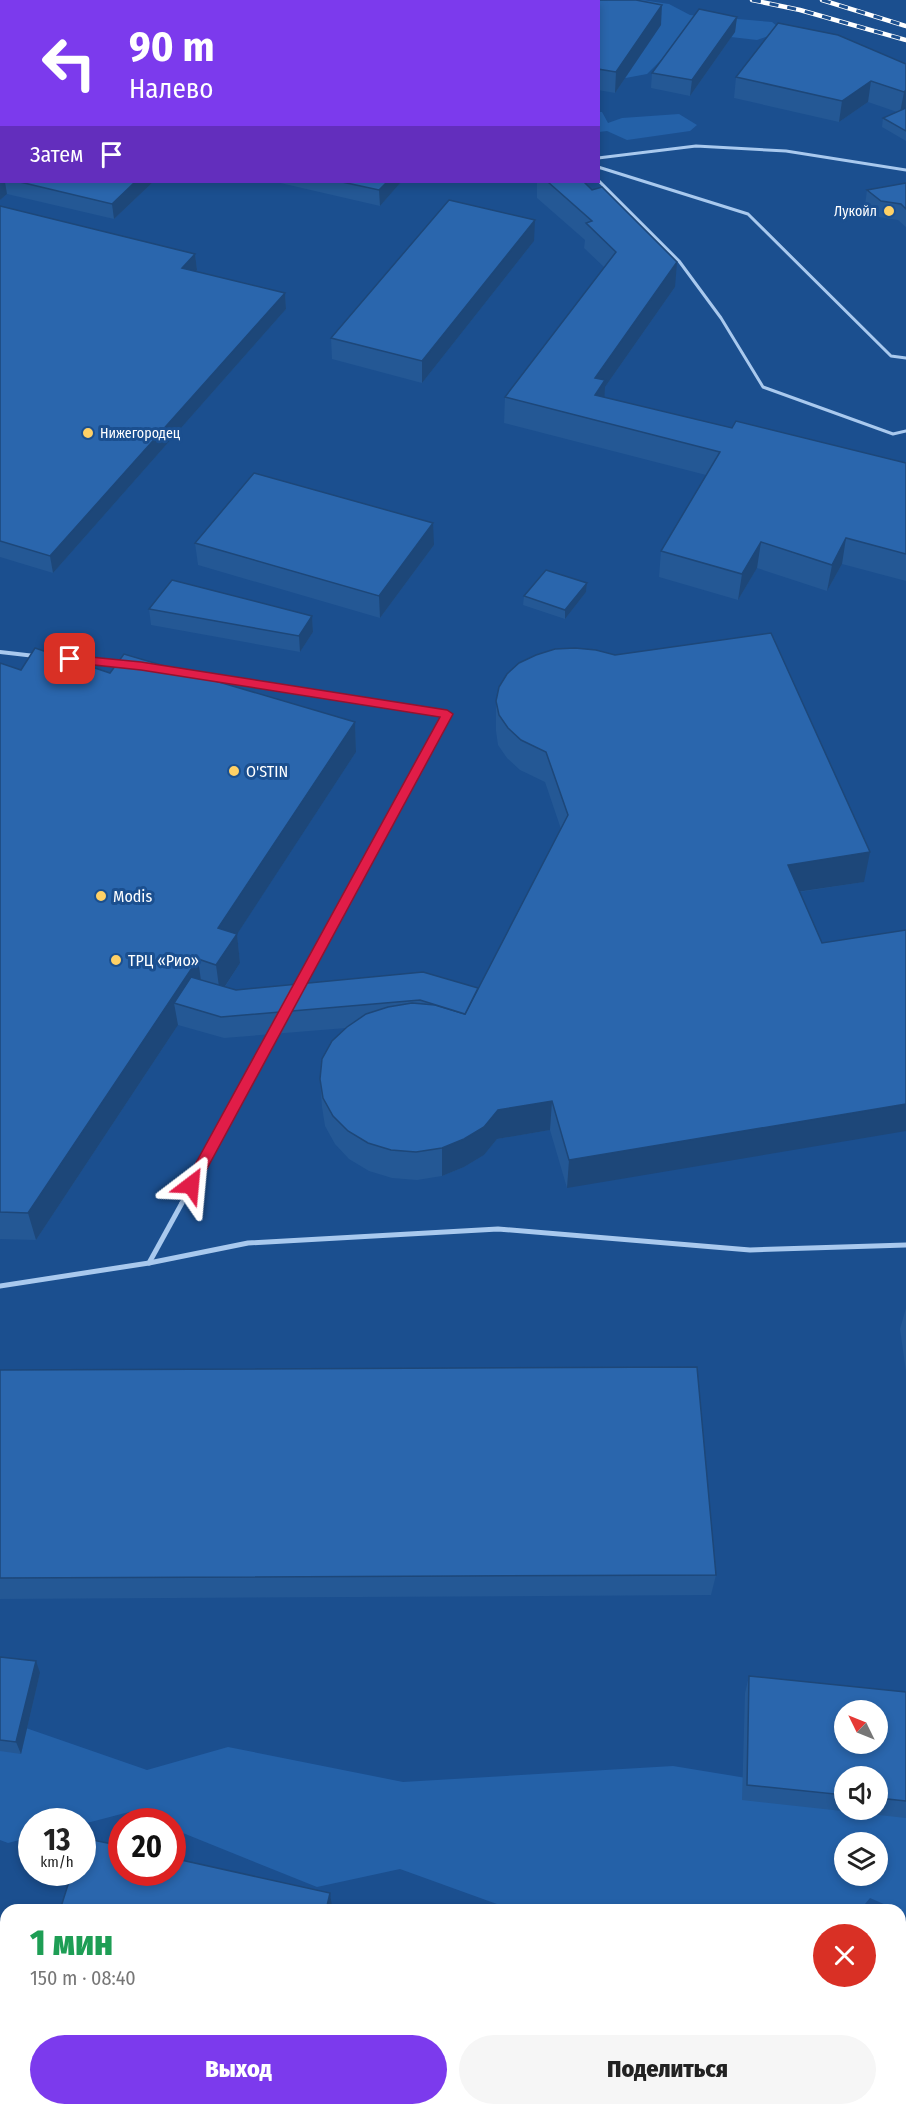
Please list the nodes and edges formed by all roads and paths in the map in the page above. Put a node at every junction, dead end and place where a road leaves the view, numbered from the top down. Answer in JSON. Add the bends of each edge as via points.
{"nodes":[{"id":1,"x":600,"y":158,"type":"edge"},
{"id":2,"x":600,"y":168,"type":"edge"},
{"id":3,"x":906,"y":170,"type":"edge"},
{"id":4,"x":600,"y":182,"type":"edge"},
{"id":5,"x":906,"y":358,"type":"edge"},
{"id":6,"x":906,"y":431,"type":"edge"},
{"id":7,"x":0,"y":652,"type":"edge"},
{"id":8,"x":47,"y":657,"type":"edge"},
{"id":9,"x":59,"y":658,"type":"edge"},
{"id":10,"x":129,"y":665,"type":"edge"},
{"id":11,"x":188,"y":674,"type":"edge"},
{"id":12,"x":294,"y":997,"type":"edge"},
{"id":13,"x":277,"y":1028,"type":"edge"},
{"id":14,"x":906,"y":1245,"type":"edge"},
{"id":15,"x":149,"y":1263,"type":"junction"},
{"id":16,"x":0,"y":1286,"type":"edge"}],
"edges":[{"from":1,"to":3,"type":"lane","via":[[696,146],[786,151]]},
{"from":2,"to":5,"type":"lane","via":[[748,214],[891,356]]},
{"from":4,"to":6,"type":"lane","via":[[679,261],[764,387],[893,434]]},
{"from":7,"to":8,"type":"lane"},
{"from":9,"to":10,"type":"lane"},
{"from":11,"to":12,"type":"lane","via":[[447,714]]},
{"from":13,"to":15,"type":"lane"},
{"from":14,"to":15,"type":"lane","via":[[750,1250],[498,1229],[248,1243]]},
{"from":15,"to":16,"type":"lane"}]}
